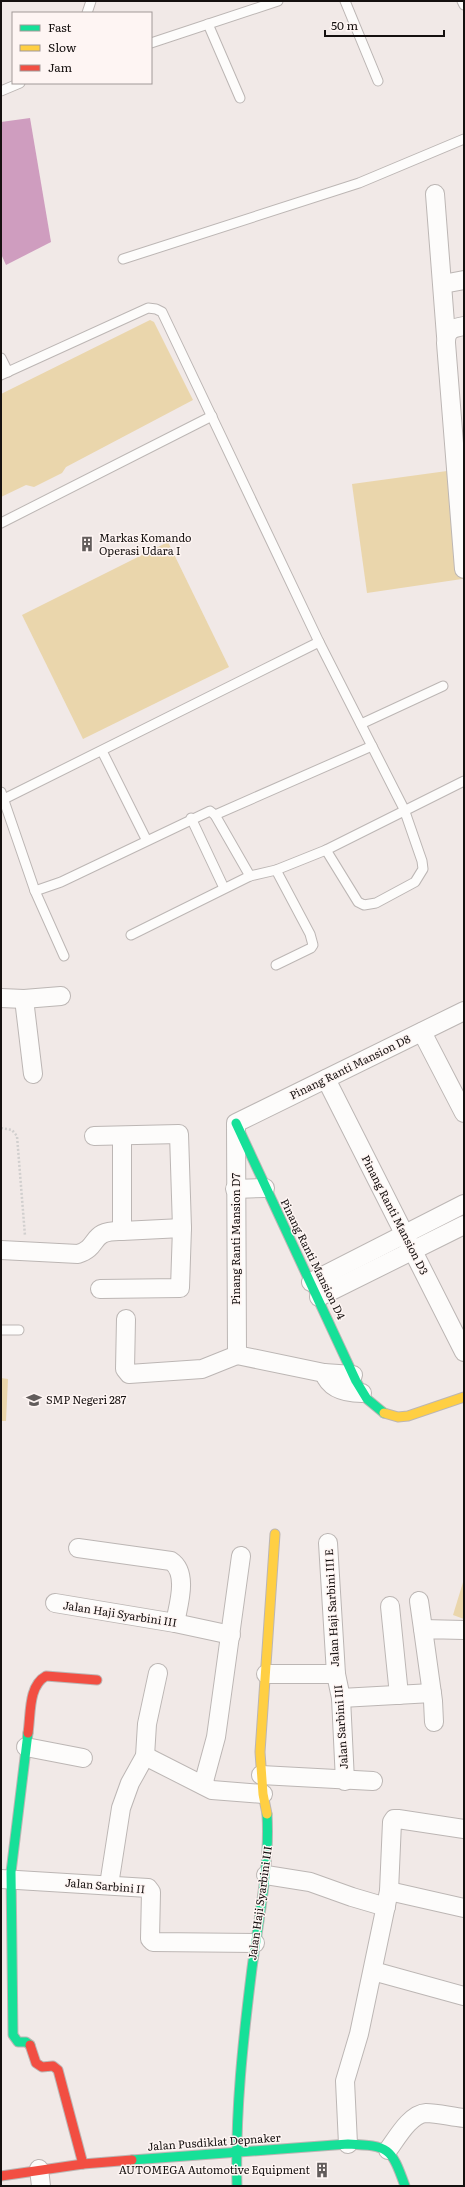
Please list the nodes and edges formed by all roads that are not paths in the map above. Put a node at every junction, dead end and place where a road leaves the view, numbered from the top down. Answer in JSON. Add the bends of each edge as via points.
{"nodes":[{"id":1,"x":91,"y":1,"type":"edge"},
{"id":2,"x":278,"y":1,"type":"edge"},
{"id":3,"x":345,"y":1,"type":"edge"},
{"id":4,"x":462,"y":1,"type":"edge"},
{"id":5,"x":464,"y":5,"type":"edge"},
{"id":6,"x":87,"y":12,"type":"edge"},
{"id":7,"x":208,"y":24,"type":"junction"},
{"id":8,"x":152,"y":43,"type":"edge"},
{"id":9,"x":378,"y":80,"type":"dead end"},
{"id":10,"x":18,"y":84,"type":"edge"},
{"id":11,"x":1,"y":91,"type":"edge"},
{"id":12,"x":240,"y":98,"type":"dead end"},
{"id":13,"x":464,"y":139,"type":"edge"},
{"id":14,"x":435,"y":194,"type":"dead end"},
{"id":15,"x":123,"y":259,"type":"dead end"},
{"id":16,"x":464,"y":280,"type":"edge"},
{"id":17,"x":443,"y":284,"type":"junction"},
{"id":18,"x":464,"y":326,"type":"edge"},
{"id":19,"x":446,"y":340,"type":"junction"},
{"id":20,"x":1,"y":358,"type":"edge"},
{"id":21,"x":4,"y":373,"type":"edge"},
{"id":22,"x":212,"y":416,"type":"junction"},
{"id":23,"x":1,"y":523,"type":"edge"},
{"id":24,"x":464,"y":569,"type":"edge"},
{"id":25,"x":319,"y":642,"type":"junction"},
{"id":26,"x":443,"y":686,"type":"dead end"},
{"id":27,"x":360,"y":724,"type":"junction"},
{"id":28,"x":372,"y":746,"type":"junction"},
{"id":29,"x":102,"y":751,"type":"junction"},
{"id":30,"x":464,"y":781,"type":"edge"},
{"id":31,"x":2,"y":796,"type":"edge"},
{"id":32,"x":404,"y":809,"type":"junction"},
{"id":33,"x":215,"y":815,"type":"junction"},
{"id":34,"x":192,"y":818,"type":"junction"},
{"id":35,"x":146,"y":839,"type":"junction"},
{"id":36,"x":326,"y":850,"type":"junction"},
{"id":37,"x":276,"y":870,"type":"junction"},
{"id":38,"x":250,"y":876,"type":"junction"},
{"id":39,"x":224,"y":888,"type":"junction"},
{"id":40,"x":35,"y":891,"type":"junction"},
{"id":41,"x":131,"y":934,"type":"dead end"},
{"id":42,"x":64,"y":956,"type":"dead end"},
{"id":43,"x":276,"y":965,"type":"dead end"},
{"id":44,"x":61,"y":996,"type":"dead end"},
{"id":45,"x":1,"y":998,"type":"edge"},
{"id":46,"x":24,"y":999,"type":"junction"},
{"id":47,"x":464,"y":1011,"type":"edge"},
{"id":48,"x":422,"y":1032,"type":"junction"},
{"id":49,"x":33,"y":1074,"type":"dead end"},
{"id":50,"x":326,"y":1079,"type":"junction"},
{"id":51,"x":464,"y":1113,"type":"edge"},
{"id":52,"x":236,"y":1123,"type":"junction"},
{"id":53,"x":94,"y":1136,"type":"dead end"},
{"id":54,"x":122,"y":1136,"type":"junction"},
{"id":55,"x":265,"y":1188,"type":"junction"},
{"id":56,"x":235,"y":1189,"type":"junction"},
{"id":57,"x":464,"y":1204,"type":"edge"},
{"id":58,"x":464,"y":1225,"type":"edge"},
{"id":59,"x":182,"y":1228,"type":"junction"},
{"id":60,"x":122,"y":1231,"type":"junction"},
{"id":61,"x":404,"y":1234,"type":"junction"},
{"id":62,"x":1,"y":1250,"type":"edge"},
{"id":63,"x":413,"y":1250,"type":"junction"},
{"id":64,"x":100,"y":1289,"type":"dead end"},
{"id":65,"x":315,"y":1289,"type":"junction"},
{"id":66,"x":126,"y":1319,"type":"dead end"},
{"id":67,"x":1,"y":1330,"type":"edge"},
{"id":68,"x":19,"y":1330,"type":"dead end"},
{"id":69,"x":464,"y":1352,"type":"edge"},
{"id":70,"x":237,"y":1355,"type":"junction"},
{"id":71,"x":324,"y":1373,"type":"junction"},
{"id":72,"x":353,"y":1375,"type":"junction"},
{"id":73,"x":464,"y":1397,"type":"edge"},
{"id":74,"x":367,"y":1398,"type":"junction"},
{"id":75,"x":275,"y":1534,"type":"dead end"},
{"id":76,"x":328,"y":1543,"type":"dead end"},
{"id":77,"x":78,"y":1548,"type":"dead end"},
{"id":78,"x":241,"y":1556,"type":"dead end"},
{"id":79,"x":419,"y":1601,"type":"dead end"},
{"id":80,"x":55,"y":1604,"type":"dead end"},
{"id":81,"x":390,"y":1606,"type":"dead end"},
{"id":82,"x":175,"y":1623,"type":"junction"},
{"id":83,"x":423,"y":1629,"type":"junction"},
{"id":84,"x":464,"y":1630,"type":"edge"},
{"id":85,"x":231,"y":1635,"type":"junction"},
{"id":86,"x":158,"y":1673,"type":"dead end"},
{"id":87,"x":266,"y":1674,"type":"junction"},
{"id":88,"x":336,"y":1674,"type":"junction"},
{"id":89,"x":97,"y":1680,"type":"dead end"},
{"id":90,"x":432,"y":1693,"type":"junction"},
{"id":91,"x":398,"y":1695,"type":"junction"},
{"id":92,"x":341,"y":1698,"type":"junction"},
{"id":93,"x":434,"y":1722,"type":"dead end"},
{"id":94,"x":26,"y":1747,"type":"junction"},
{"id":95,"x":145,"y":1756,"type":"junction"},
{"id":96,"x":83,"y":1758,"type":"dead end"},
{"id":97,"x":261,"y":1775,"type":"junction"},
{"id":98,"x":344,"y":1780,"type":"junction"},
{"id":99,"x":372,"y":1781,"type":"dead end"},
{"id":100,"x":203,"y":1785,"type":"junction"},
{"id":101,"x":263,"y":1794,"type":"junction"},
{"id":102,"x":464,"y":1829,"type":"edge"},
{"id":103,"x":266,"y":1876,"type":"junction"},
{"id":104,"x":6,"y":1879,"type":"edge"},
{"id":105,"x":109,"y":1886,"type":"junction"},
{"id":106,"x":387,"y":1899,"type":"junction"},
{"id":107,"x":464,"y":1908,"type":"edge"},
{"id":108,"x":254,"y":1943,"type":"junction"},
{"id":109,"x":373,"y":1971,"type":"junction"},
{"id":110,"x":464,"y":1996,"type":"edge"},
{"id":111,"x":464,"y":2118,"type":"edge"},
{"id":112,"x":348,"y":2144,"type":"junction"},
{"id":113,"x":388,"y":2150,"type":"junction"},
{"id":114,"x":236,"y":2153,"type":"junction"},
{"id":115,"x":83,"y":2164,"type":"junction"},
{"id":116,"x":1,"y":2176,"type":"edge"},
{"id":117,"x":40,"y":2178,"type":"edge"},
{"id":118,"x":237,"y":2186,"type":"edge"},
{"id":119,"x":404,"y":2186,"type":"edge"}],
"edges":[{"from":1,"to":6,"type":"lane"},
{"from":2,"to":7,"type":"lane"},
{"from":3,"to":9,"type":"lane"},
{"from":4,"to":5,"type":"lane"},
{"from":7,"to":8,"type":"lane"},
{"from":7,"to":12,"type":"lane"},
{"from":10,"to":11,"type":"lane"},
{"from":13,"to":15,"type":"lane","via":[[359,183]]},
{"from":14,"to":17,"type":"street"},
{"from":16,"to":17,"type":"street"},
{"from":17,"to":19,"type":"street"},
{"from":18,"to":19,"type":"street","via":[[451,329]]},
{"from":19,"to":24,"type":"street"},
{"from":20,"to":21,"type":"lane"},
{"from":21,"to":22,"type":"lane","via":[[138,312],[148,308],[156,309],[162,312]]},
{"from":22,"to":23,"type":"lane"},
{"from":22,"to":25,"type":"lane"},
{"from":25,"to":27,"type":"lane"},
{"from":25,"to":29,"type":"lane"},
{"from":26,"to":27,"type":"lane"},
{"from":27,"to":28,"type":"lane"},
{"from":28,"to":32,"type":"lane"},
{"from":28,"to":33,"type":"lane"},
{"from":29,"to":31,"type":"lane"},
{"from":29,"to":35,"type":"lane"},
{"from":30,"to":32,"type":"lane"},
{"from":31,"to":40,"type":"lane"},
{"from":32,"to":36,"type":"lane"},
{"from":32,"to":36,"type":"lane","via":[[423,869],[415,882],[376,904],[364,905],[358,902]]},
{"from":33,"to":34,"type":"lane","via":[[210,810]]},
{"from":33,"to":38,"type":"lane"},
{"from":34,"to":35,"type":"lane"},
{"from":34,"to":39,"type":"lane"},
{"from":35,"to":40,"type":"lane","via":[[61,882]]},
{"from":36,"to":37,"type":"lane"},
{"from":37,"to":38,"type":"lane"},
{"from":37,"to":43,"type":"lane","via":[[310,934],[312,945],[311,948]]},
{"from":38,"to":39,"type":"lane"},
{"from":39,"to":41,"type":"lane"},
{"from":40,"to":42,"type":"lane"},
{"from":44,"to":46,"type":"street"},
{"from":45,"to":46,"type":"street"},
{"from":46,"to":49,"type":"street"},
{"from":47,"to":48,"type":"street","name":"Pinang Ranti Mansion D8"},
{"from":48,"to":50,"type":"street","name":"Pinang Ranti Mansion D8"},
{"from":48,"to":51,"type":"street"},
{"from":50,"to":52,"type":"street","name":"Pinang Ranti Mansion D8"},
{"from":50,"to":61,"type":"street","name":"Pinang Ranti Mansion D3"},
{"from":52,"to":55,"type":"street","name":"Pinang Ranti Mansion D4"},
{"from":52,"to":56,"type":"street","name":"Pinang Ranti Mansion D7"},
{"from":53,"to":54,"type":"street"},
{"from":54,"to":59,"type":"street","via":[[179,1134]]},
{"from":54,"to":60,"type":"street"},
{"from":55,"to":56,"type":"street"},
{"from":55,"to":65,"type":"street","name":"Pinang Ranti Mansion D4"},
{"from":56,"to":70,"type":"street","name":"Pinang Ranti Mansion D7"},
{"from":57,"to":61,"type":"street"},
{"from":58,"to":63,"type":"street"},
{"from":59,"to":60,"type":"street"},
{"from":59,"to":64,"type":"street","via":[[180,1288]]},
{"from":60,"to":62,"type":"street","via":[[108,1231],[98,1235],[86,1251],[78,1254]]},
{"from":61,"to":63,"type":"street","name":"Pinang Ranti Mansion D3"},
{"from":61,"to":65,"type":"street"},
{"from":63,"to":65,"type":"street"},
{"from":63,"to":69,"type":"street","name":"Pinang Ranti Mansion D3"},
{"from":65,"to":72,"type":"street","name":"Pinang Ranti Mansion D4"},
{"from":66,"to":70,"type":"street","via":[[125,1369],[129,1374],[202,1369]]},
{"from":67,"to":68,"type":"lane"},
{"from":70,"to":71,"type":"street"},
{"from":71,"to":72,"type":"street"},
{"from":71,"to":74,"type":"street","via":[[328,1383],[338,1390]]},
{"from":72,"to":74,"type":"street","name":"Pinang Ranti Mansion D4"},
{"from":73,"to":74,"type":"street","via":[[454,1398],[418,1414],[397,1417],[383,1412]]},
{"from":75,"to":87,"type":"street","name":"Jalan Haji Syarbini III"},
{"from":76,"to":88,"type":"street","name":"Jalan Haji Sarbini III E"},
{"from":77,"to":82,"type":"street","via":[[171,1562],[176,1565],[181,1587]]},
{"from":78,"to":85,"type":"street"},
{"from":79,"to":83,"type":"street"},
{"from":80,"to":82,"type":"street","name":"Jalan Haji Syarbini III"},
{"from":81,"to":91,"type":"street"},
{"from":82,"to":85,"type":"street","name":"Jalan Haji Syarbini III"},
{"from":83,"to":84,"type":"street"},
{"from":83,"to":90,"type":"street"},
{"from":85,"to":100,"type":"street","via":[[216,1737]]},
{"from":86,"to":95,"type":"street","via":[[147,1724]]},
{"from":87,"to":88,"type":"street"},
{"from":87,"to":97,"type":"street","name":"Jalan Haji Syarbini III","via":[[260,1739]]},
{"from":88,"to":92,"type":"street","name":"Jalan Sarbini III"},
{"from":89,"to":94,"type":"street","via":[[46,1676],[39,1680],[34,1688]]},
{"from":90,"to":91,"type":"street"},
{"from":90,"to":93,"type":"street"},
{"from":91,"to":92,"type":"street"},
{"from":92,"to":98,"type":"street","name":"Jalan Sarbini III"},
{"from":94,"to":96,"type":"street"},
{"from":94,"to":104,"type":"street"},
{"from":95,"to":100,"type":"street"},
{"from":95,"to":105,"type":"street","via":[[130,1783],[122,1808]]},
{"from":97,"to":98,"type":"street"},
{"from":97,"to":101,"type":"street","name":"Jalan Haji Syarbini III"},
{"from":98,"to":99,"type":"street"},
{"from":100,"to":101,"type":"street","via":[[224,1792]]},
{"from":101,"to":103,"type":"street","name":"Jalan Haji Syarbini III","via":[[269,1826]]},
{"from":102,"to":106,"type":"street","via":[[394,1819],[391,1826]]},
{"from":103,"to":106,"type":"street","via":[[310,1882],[352,1897]]},
{"from":103,"to":108,"type":"street","name":"Jalan Haji Syarbini III"},
{"from":104,"to":105,"type":"street","name":"Jalan Sarbini II"},
{"from":104,"to":115,"type":"street","via":[[12,2035],[18,2042],[30,2045],[37,2066],[53,2066],[58,2070]]},
{"from":105,"to":108,"type":"street","name":"Jalan Sarbini II","via":[[150,1889],[150,1939],[153,1942]]},
{"from":106,"to":107,"type":"street"},
{"from":106,"to":109,"type":"street"},
{"from":108,"to":114,"type":"street","name":"Jalan Haji Syarbini III","via":[[243,2036]]},
{"from":109,"to":110,"type":"street"},
{"from":109,"to":112,"type":"street","via":[[345,2081]]},
{"from":111,"to":113,"type":"street","via":[[425,2113],[408,2124]]},
{"from":112,"to":113,"type":"street","name":"Jalan Pusdiklat Depnaker","via":[[380,2146]]},
{"from":112,"to":114,"type":"street","name":"Jalan Pusdiklat Depnaker"},
{"from":113,"to":119,"type":"street","via":[[394,2156]]},
{"from":114,"to":115,"type":"street","name":"Jalan Pusdiklat Depnaker"},
{"from":114,"to":118,"type":"street","name":"Jalan Haji Syarbini III"},
{"from":115,"to":117,"type":"street","name":"Jalan Pusdiklat Depnaker"},
{"from":116,"to":117,"type":"street","name":"Jalan Pusdiklat Depnaker"}]}
